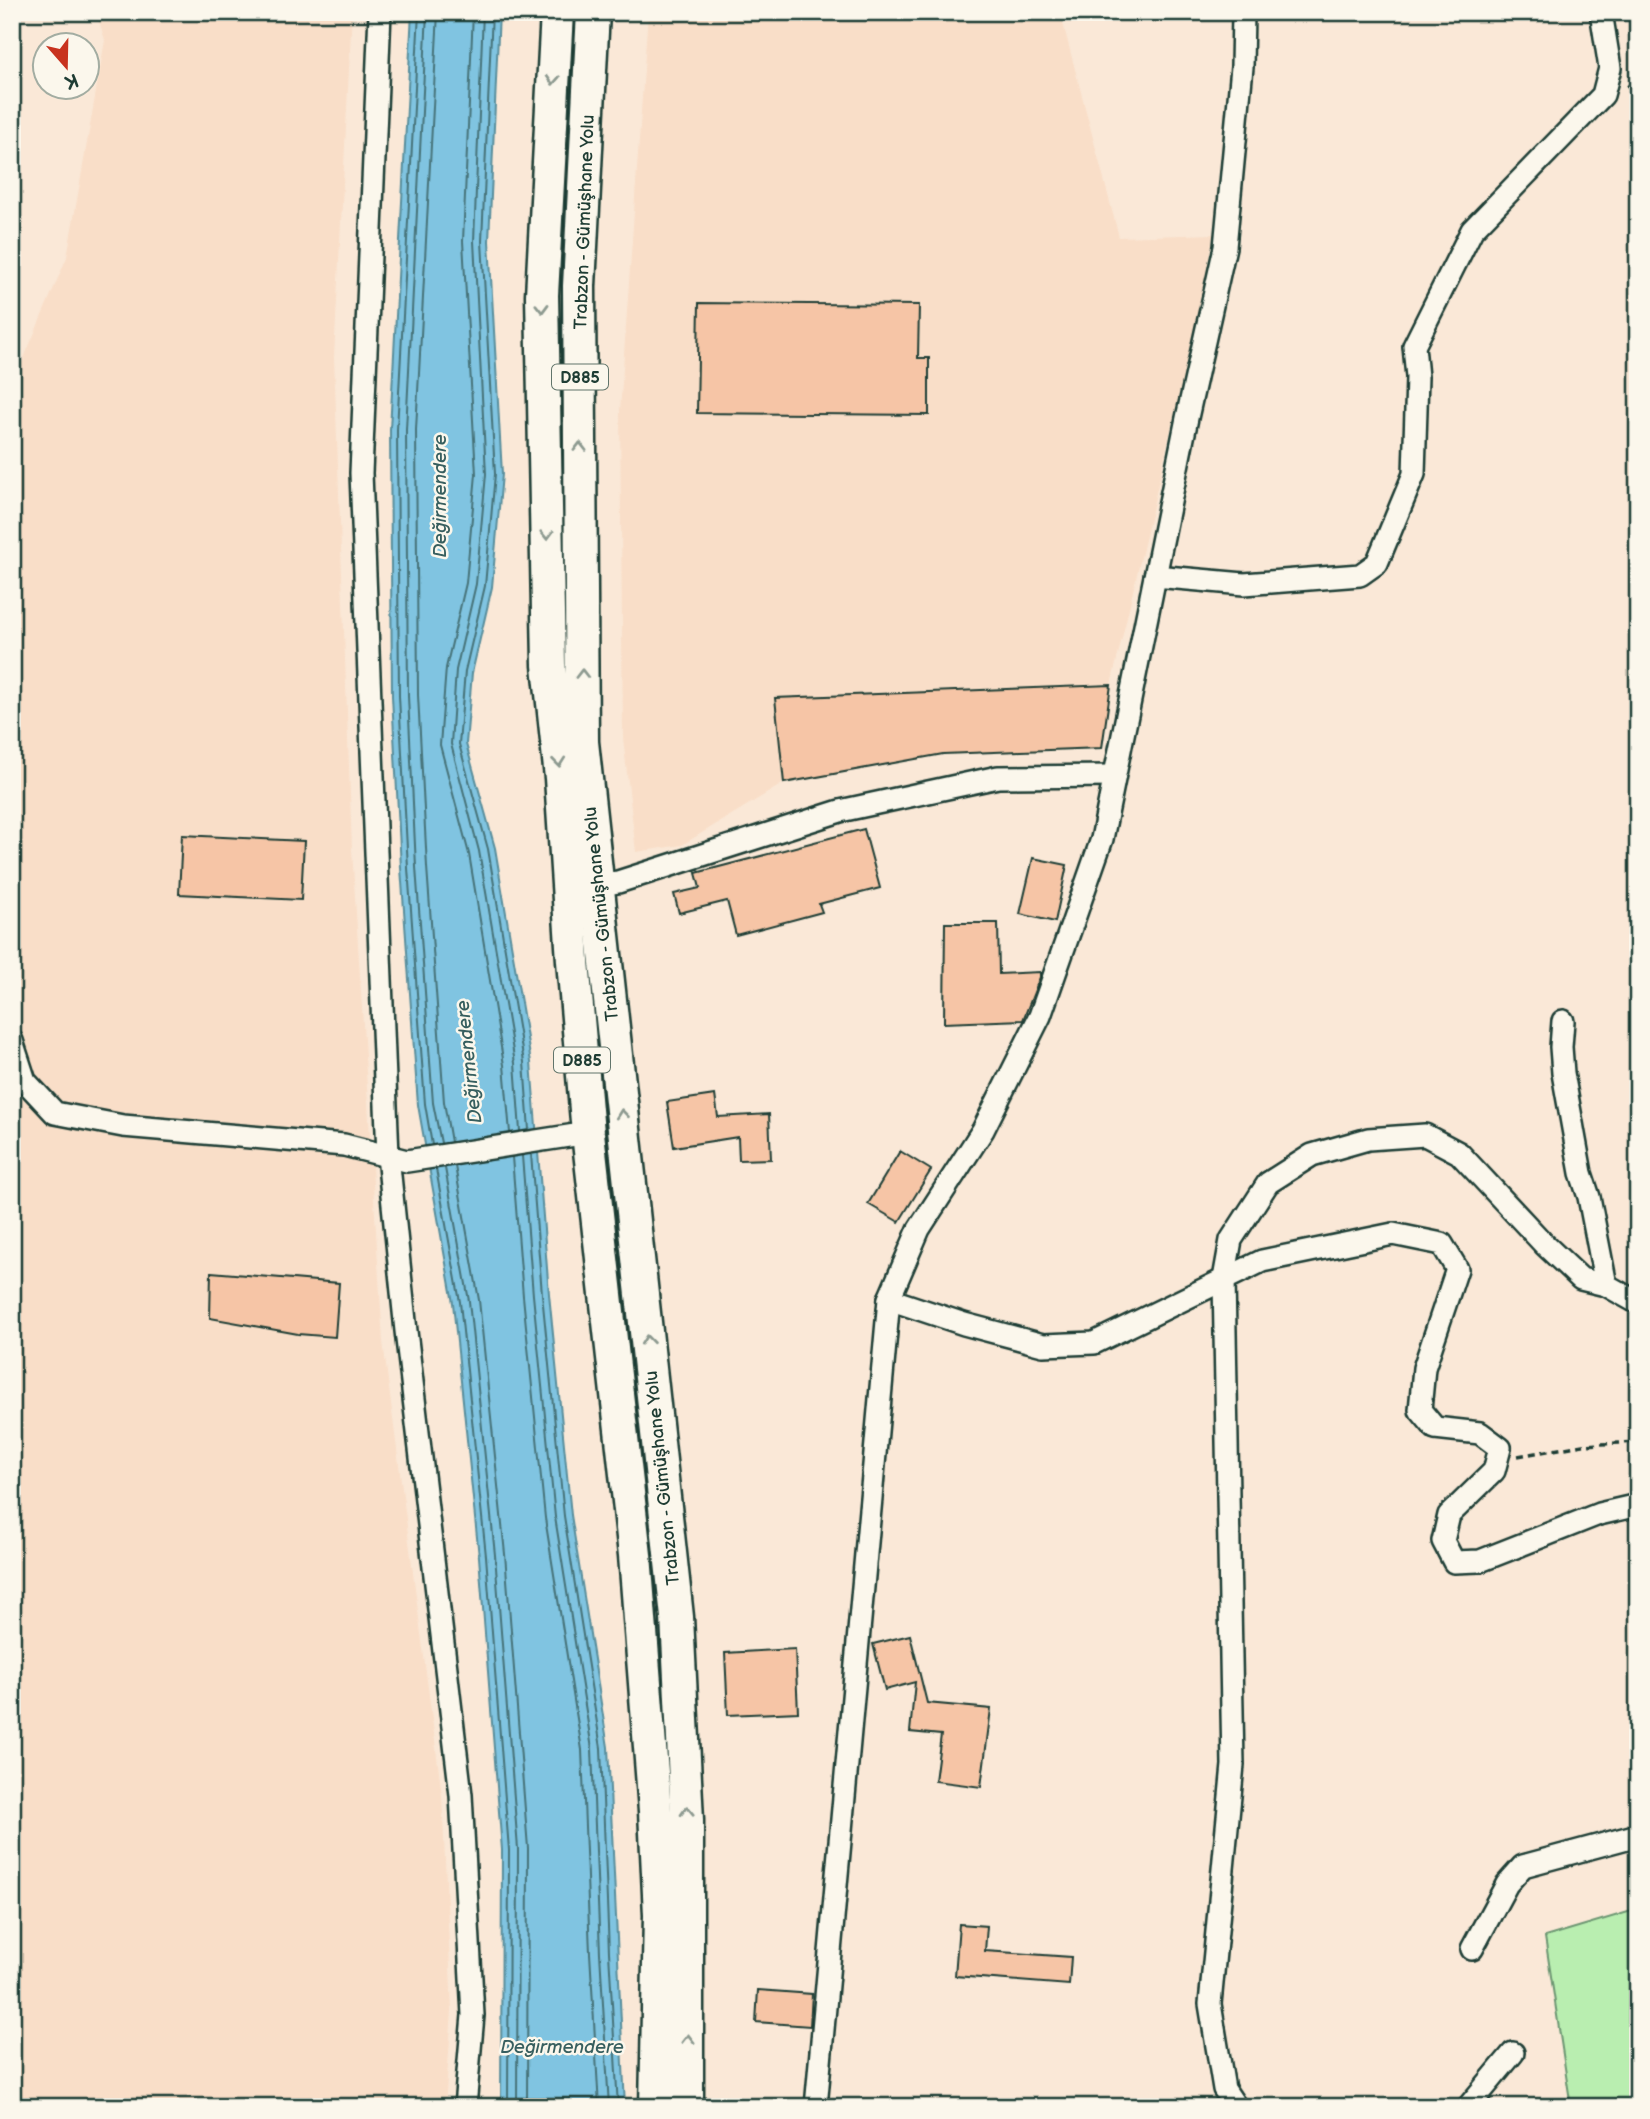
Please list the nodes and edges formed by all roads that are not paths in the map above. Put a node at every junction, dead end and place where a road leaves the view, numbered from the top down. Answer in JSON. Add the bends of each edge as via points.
{"nodes":[{"id":1,"x":380,"y":12,"type":"edge"},
{"id":2,"x":557,"y":12,"type":"edge"},
{"id":3,"x":593,"y":12,"type":"edge"},
{"id":4,"x":1243,"y":12,"type":"edge"},
{"id":5,"x":1601,"y":12,"type":"edge"},
{"id":6,"x":1155,"y":576,"type":"junction"},
{"id":7,"x":1114,"y":776,"type":"junction"},
{"id":8,"x":598,"y":885,"type":"junction"},
{"id":9,"x":1563,"y":1021,"type":"dead end"},
{"id":10,"x":12,"y":1041,"type":"edge"},
{"id":11,"x":576,"y":1135,"type":"junction"},
{"id":12,"x":398,"y":1158,"type":"junction"},
{"id":13,"x":1224,"y":1279,"type":"junction"},
{"id":14,"x":1606,"y":1285,"type":"junction"},
{"id":15,"x":889,"y":1299,"type":"junction"},
{"id":16,"x":1638,"y":1303,"type":"edge"},
{"id":17,"x":1638,"y":1505,"type":"edge"},
{"id":18,"x":1638,"y":1835,"type":"edge"},
{"id":19,"x":1472,"y":1949,"type":"dead end"},
{"id":20,"x":1513,"y":2053,"type":"dead end"},
{"id":21,"x":465,"y":2107,"type":"edge"},
{"id":22,"x":656,"y":2107,"type":"edge"},
{"id":23,"x":687,"y":2107,"type":"edge"},
{"id":24,"x":816,"y":2107,"type":"edge"},
{"id":25,"x":1236,"y":2107,"type":"edge"},
{"id":26,"x":1468,"y":2107,"type":"edge"}],
"edges":[{"from":1,"to":12,"type":"street","via":[[361,474]]},
{"from":2,"to":11,"type":"highway","name":"Trabzon - Gümüşhane Yolu","number":"D885","one_way":true,"via":[[542,295],[549,665],[573,961]]},
{"from":8,"to":3,"type":"highway","name":"Trabzon - Gümüşhane Yolu","number":"D885","one_way":true,"via":[[582,729],[579,286]]},
{"from":4,"to":6,"type":"street","via":[[1225,247]]},
{"from":5,"to":6,"type":"street","via":[[1610,68],[1603,95],[1472,230],[1414,346],[1414,474],[1377,563],[1360,575],[1244,583]]},
{"from":6,"to":7,"type":"street"},
{"from":7,"to":8,"type":"street","via":[[998,777],[840,811]]},
{"from":7,"to":15,"type":"street","via":[[1102,839],[1040,1016],[983,1130],[919,1229]]},
{"from":23,"to":8,"type":"highway","name":"Trabzon - Gümüşhane Yolu","number":"D885","one_way":true,"via":[[687,1820],[677,1618]]},
{"from":9,"to":14,"type":"street","via":[[1563,1073]]},
{"from":10,"to":12,"type":"street","via":[[25,1081],[55,1113],[122,1126],[344,1145]]},
{"from":11,"to":12,"type":"street"},
{"from":11,"to":22,"type":"highway","name":"Trabzon - Gümüşhane Yolu","number":"D885","via":[[635,1555],[660,1915]]},
{"from":12,"to":21,"type":"street","via":[[406,1331],[461,1795],[473,2015]]},
{"from":13,"to":14,"type":"street","via":[[1231,1240],[1268,1183],[1312,1155],[1368,1139],[1425,1135],[1459,1153],[1581,1279]]},
{"from":13,"to":15,"type":"street","via":[[1094,1343],[1044,1345]]},
{"from":13,"to":17,"type":"street","via":[[1262,1261],[1393,1234],[1442,1244],[1457,1269],[1424,1368],[1420,1410],[1435,1428],[1480,1433],[1500,1448],[1494,1471],[1448,1515],[1443,1541],[1454,1562],[1480,1560],[1598,1514]]},
{"from":13,"to":25,"type":"street","via":[[1233,1765],[1210,2004],[1224,2089]]},
{"from":14,"to":16,"type":"street"},
{"from":15,"to":24,"type":"street"},
{"from":18,"to":19,"type":"street","via":[[1523,1866],[1507,1884]]},
{"from":20,"to":26,"type":"street"}]}
